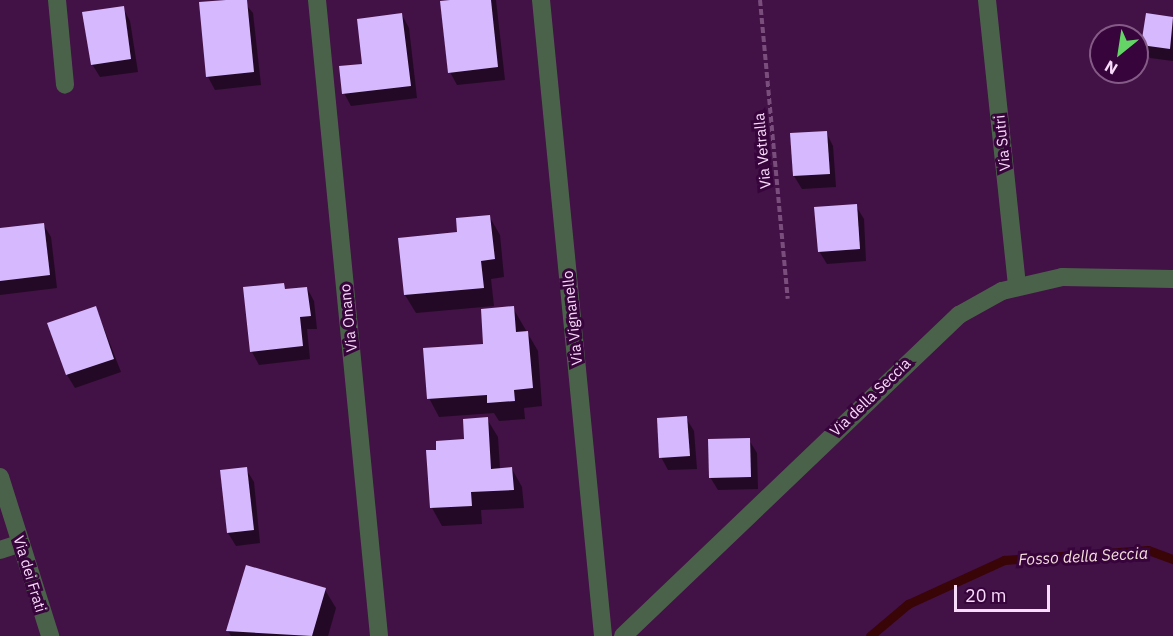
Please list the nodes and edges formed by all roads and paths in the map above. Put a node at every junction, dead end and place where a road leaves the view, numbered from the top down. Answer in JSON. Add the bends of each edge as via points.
{"nodes":[{"id":1,"x":57,"y":0,"type":"edge"},
{"id":2,"x":317,"y":0,"type":"edge"},
{"id":3,"x":541,"y":0,"type":"edge"},
{"id":4,"x":760,"y":0,"type":"edge"},
{"id":5,"x":987,"y":0,"type":"edge"},
{"id":6,"x":65,"y":85,"type":"dead end"},
{"id":7,"x":1173,"y":279,"type":"edge"},
{"id":8,"x":1017,"y":286,"type":"junction"},
{"id":9,"x":788,"y":299,"type":"dead end"},
{"id":10,"x":0,"y":477,"type":"edge"},
{"id":11,"x":21,"y":543,"type":"junction"},
{"id":12,"x":0,"y":550,"type":"edge"},
{"id":13,"x":50,"y":636,"type":"edge"},
{"id":14,"x":379,"y":636,"type":"edge"},
{"id":15,"x":603,"y":636,"type":"edge"},
{"id":16,"x":623,"y":636,"type":"edge"}],
"edges":[{"from":1,"to":6,"type":"street"},
{"from":2,"to":14,"type":"street","name":"Via Onano"},
{"from":3,"to":15,"type":"street","name":"Via Vignanello"},
{"from":4,"to":9,"type":"path","name":"Via Vetralla"},
{"from":5,"to":8,"type":"street","name":"Via Sutri"},
{"from":7,"to":8,"type":"street","name":"Via della Seccia","via":[[1080,275]]},
{"from":8,"to":16,"type":"street","name":"Via della Seccia","via":[[973,305],[944,327]]},
{"from":10,"to":11,"type":"street","name":"Via dei Frati"},
{"from":11,"to":12,"type":"street"},
{"from":11,"to":13,"type":"street","name":"Via dei Frati"}]}
